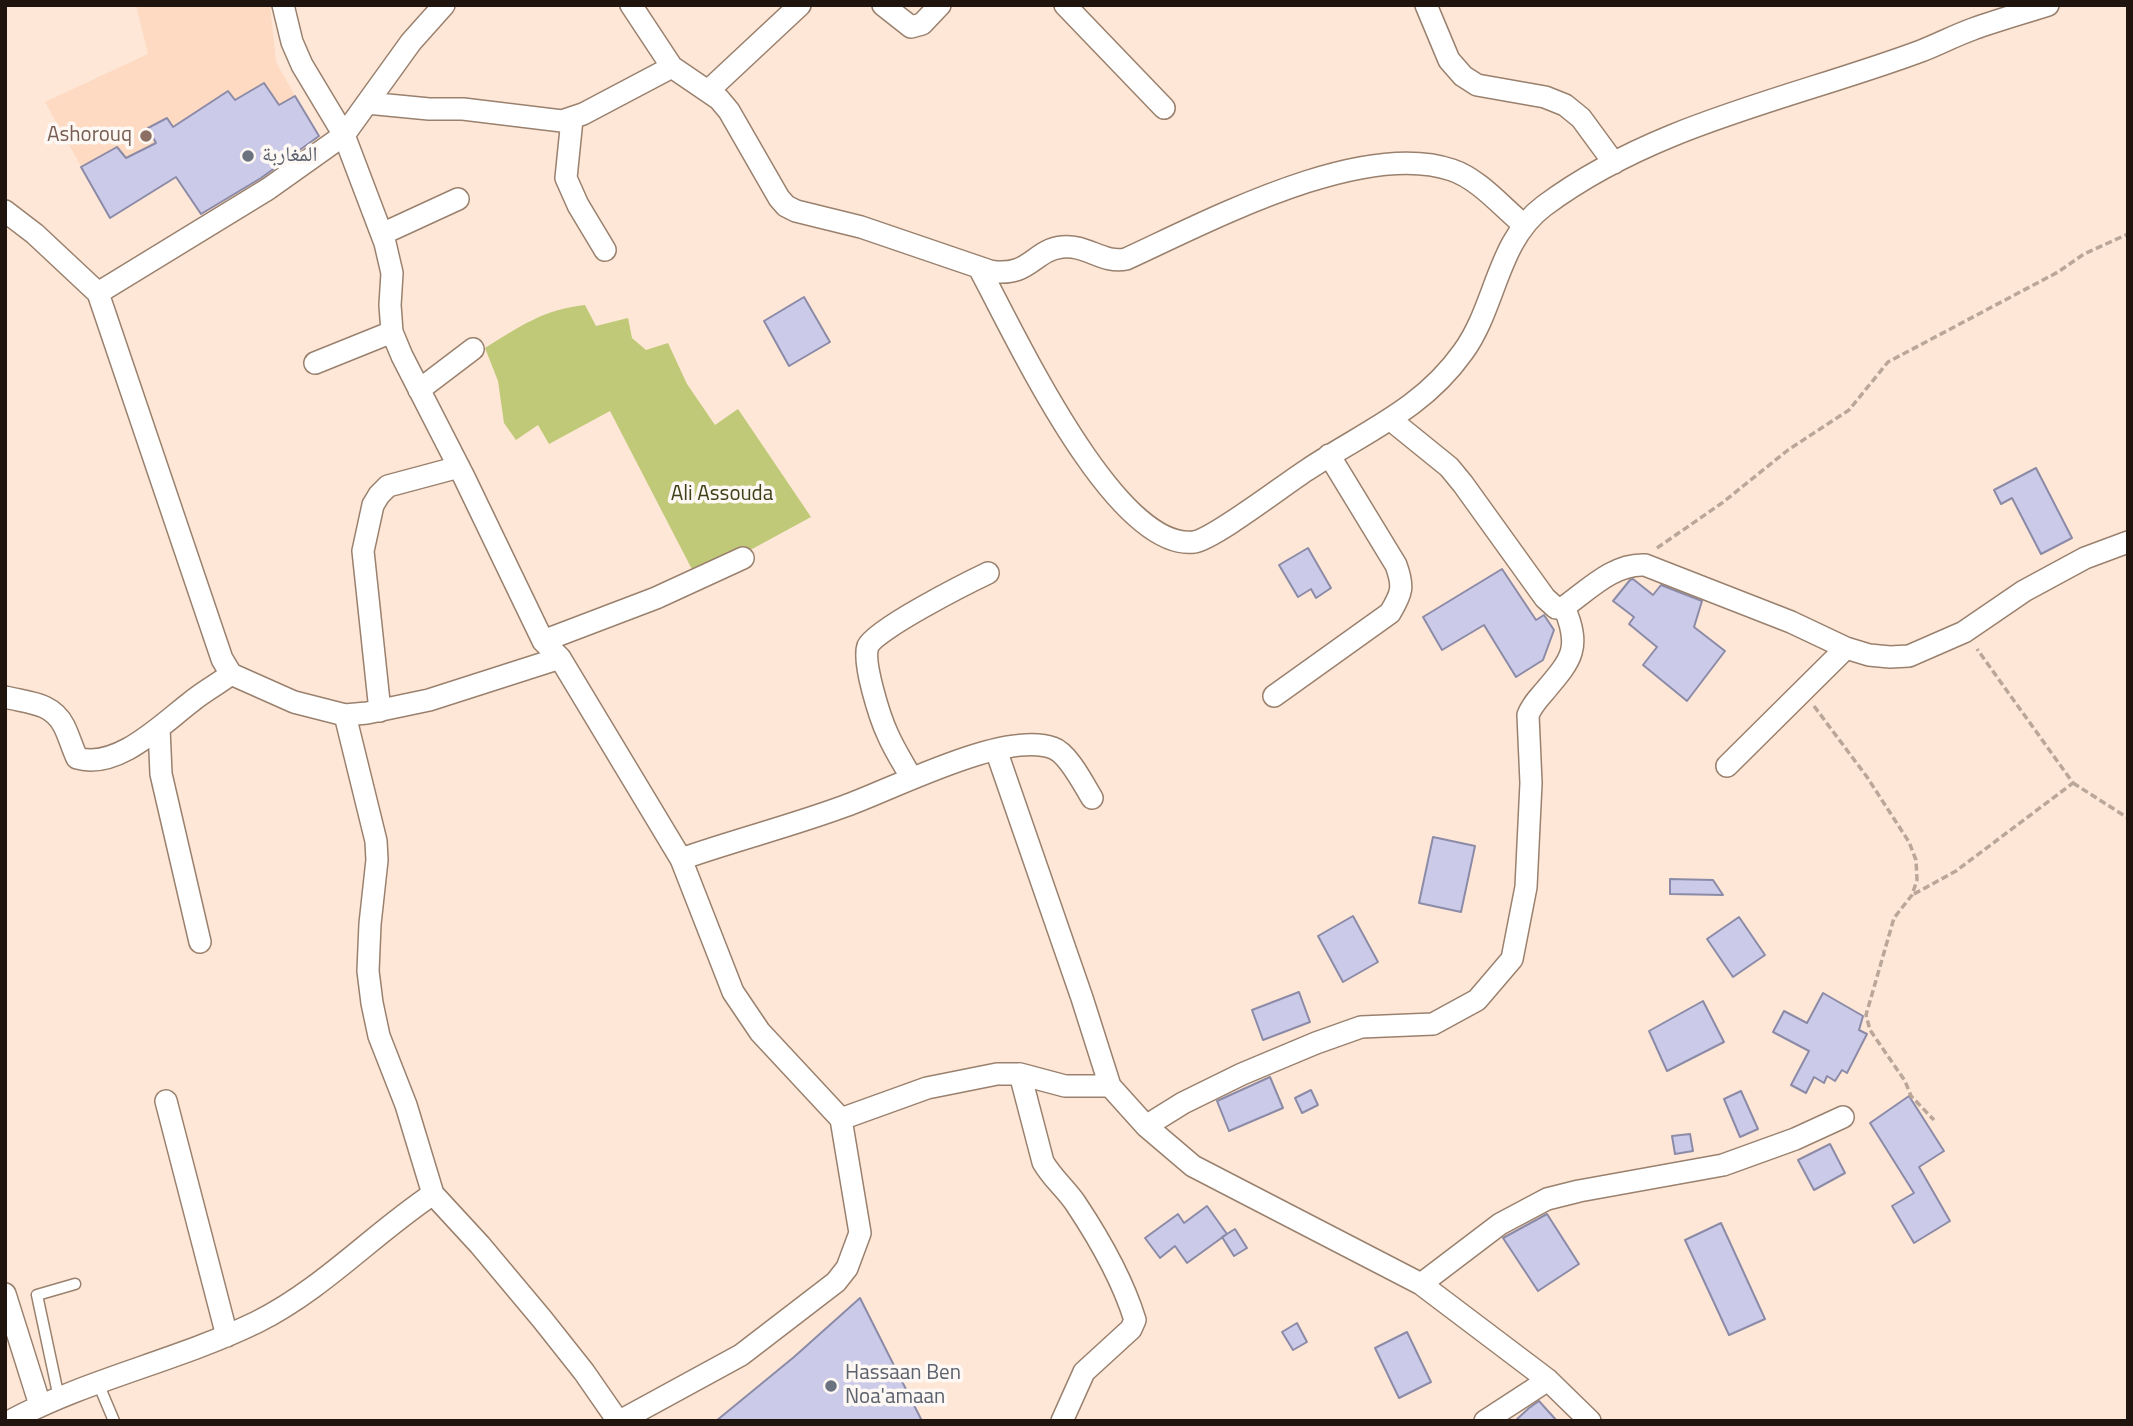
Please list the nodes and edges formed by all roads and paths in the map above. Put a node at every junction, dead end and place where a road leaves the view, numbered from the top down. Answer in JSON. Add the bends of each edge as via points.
{"nodes":[{"id":1,"x":283,"y":5,"type":"edge"},
{"id":2,"x":444,"y":5,"type":"edge"},
{"id":3,"x":631,"y":5,"type":"edge"},
{"id":4,"x":800,"y":5,"type":"edge"},
{"id":5,"x":883,"y":5,"type":"edge"},
{"id":6,"x":940,"y":5,"type":"edge"},
{"id":7,"x":1065,"y":5,"type":"edge"},
{"id":8,"x":1426,"y":5,"type":"edge"},
{"id":9,"x":2048,"y":5,"type":"edge"},
{"id":10,"x":672,"y":67,"type":"junction"},
{"id":11,"x":708,"y":91,"type":"junction"},
{"id":12,"x":367,"y":103,"type":"junction"},
{"id":13,"x":1164,"y":108,"type":"dead end"},
{"id":14,"x":572,"y":119,"type":"junction"},
{"id":15,"x":344,"y":135,"type":"junction"},
{"id":16,"x":1614,"y":163,"type":"junction"},
{"id":17,"x":458,"y":200,"type":"dead end"},
{"id":18,"x":5,"y":211,"type":"edge"},
{"id":19,"x":1524,"y":225,"type":"junction"},
{"id":20,"x":382,"y":234,"type":"junction"},
{"id":21,"x":2128,"y":234,"type":"edge"},
{"id":22,"x":605,"y":250,"type":"dead end"},
{"id":23,"x":979,"y":268,"type":"junction"},
{"id":24,"x":98,"y":293,"type":"junction"},
{"id":25,"x":392,"y":332,"type":"junction"},
{"id":26,"x":473,"y":349,"type":"dead end"},
{"id":27,"x":314,"y":363,"type":"dead end"},
{"id":28,"x":419,"y":390,"type":"junction"},
{"id":29,"x":1391,"y":420,"type":"junction"},
{"id":30,"x":1329,"y":456,"type":"junction"},
{"id":31,"x":459,"y":467,"type":"junction"},
{"id":32,"x":2128,"y":542,"type":"edge"},
{"id":33,"x":743,"y":558,"type":"dead end"},
{"id":34,"x":1636,"y":565,"type":"junction"},
{"id":35,"x":988,"y":573,"type":"dead end"},
{"id":36,"x":1564,"y":607,"type":"junction"},
{"id":37,"x":1965,"y":632,"type":"junction"},
{"id":38,"x":543,"y":641,"type":"junction"},
{"id":39,"x":1846,"y":648,"type":"junction"},
{"id":40,"x":559,"y":658,"type":"junction"},
{"id":41,"x":231,"y":674,"type":"junction"},
{"id":42,"x":1803,"y":691,"type":"junction"},
{"id":43,"x":1274,"y":696,"type":"dead end"},
{"id":44,"x":5,"y":697,"type":"edge"},
{"id":45,"x":380,"y":711,"type":"junction"},
{"id":46,"x":345,"y":715,"type":"junction"},
{"id":47,"x":159,"y":728,"type":"junction"},
{"id":48,"x":996,"y":750,"type":"junction"},
{"id":49,"x":1727,"y":766,"type":"dead end"},
{"id":50,"x":911,"y":777,"type":"junction"},
{"id":51,"x":2073,"y":783,"type":"junction"},
{"id":52,"x":1092,"y":798,"type":"dead end"},
{"id":53,"x":2128,"y":818,"type":"edge"},
{"id":54,"x":681,"y":859,"type":"junction"},
{"id":55,"x":1912,"y":895,"type":"junction"},
{"id":56,"x":200,"y":943,"type":"dead end"},
{"id":57,"x":1020,"y":1074,"type":"junction"},
{"id":58,"x":1110,"y":1086,"type":"junction"},
{"id":59,"x":166,"y":1101,"type":"dead end"},
{"id":60,"x":1843,"y":1117,"type":"dead end"},
{"id":61,"x":841,"y":1119,"type":"junction"},
{"id":62,"x":1934,"y":1120,"type":"dead end"},
{"id":63,"x":1146,"y":1126,"type":"junction"},
{"id":64,"x":433,"y":1194,"type":"junction"},
{"id":65,"x":75,"y":1284,"type":"dead end"},
{"id":66,"x":1421,"y":1284,"type":"junction"},
{"id":67,"x":5,"y":1294,"type":"edge"},
{"id":68,"x":227,"y":1336,"type":"junction"},
{"id":69,"x":1548,"y":1380,"type":"junction"},
{"id":70,"x":98,"y":1383,"type":"junction"},
{"id":71,"x":49,"y":1401,"type":"junction"},
{"id":72,"x":1069,"y":1416,"type":"edge"},
{"id":73,"x":10,"y":1421,"type":"edge"},
{"id":74,"x":114,"y":1421,"type":"edge"},
{"id":75,"x":619,"y":1421,"type":"edge"},
{"id":76,"x":1485,"y":1421,"type":"edge"},
{"id":77,"x":1590,"y":1421,"type":"edge"}],
"edges":[{"from":1,"to":15,"type":"street","via":[[302,65]]},
{"from":2,"to":12,"type":"street"},
{"from":3,"to":10,"type":"street"},
{"from":4,"to":11,"type":"street"},
{"from":5,"to":6,"type":"street","via":[[911,27],[922,24]]},
{"from":7,"to":13,"type":"street"},
{"from":8,"to":16,"type":"street","via":[[1449,60],[1463,76],[1477,85],[1565,105],[1581,118]]},
{"from":9,"to":16,"type":"street","via":[[1750,107]]},
{"from":10,"to":11,"type":"street"},
{"from":10,"to":14,"type":"street"},
{"from":11,"to":23,"type":"street","via":[[729,111],[786,206]]},
{"from":12,"to":14,"type":"street"},
{"from":12,"to":15,"type":"street"},
{"from":14,"to":22,"type":"street","via":[[566,178]]},
{"from":15,"to":20,"type":"street"},
{"from":15,"to":24,"type":"street","via":[[268,189]]},
{"from":16,"to":19,"type":"street","via":[[1567,190]]},
{"from":17,"to":20,"type":"street"},
{"from":18,"to":24,"type":"street"},
{"from":19,"to":23,"type":"street","via":[[1454,170],[1411,163],[1322,177],[1232,209],[1126,259],[1109,260],[1079,247],[1059,247],[1012,273]]},
{"from":19,"to":29,"type":"street","via":[[1464,351],[1441,379]]},
{"from":20,"to":25,"type":"street","via":[[392,273]]},
{"from":21,"to":34,"type":"path","via":[[1888,362],[1849,410],[1788,450]]},
{"from":23,"to":30,"type":"street","via":[[1009,330],[1069,429],[1109,488],[1146,525],[1182,541],[1203,539]]},
{"from":24,"to":41,"type":"street","via":[[186,556]]},
{"from":25,"to":27,"type":"street"},
{"from":25,"to":28,"type":"street"},
{"from":26,"to":28,"type":"street"},
{"from":28,"to":31,"type":"street"},
{"from":29,"to":30,"type":"street"},
{"from":29,"to":36,"type":"street","via":[[1448,467],[1545,598],[1552,606]]},
{"from":30,"to":43,"type":"street","via":[[1396,565],[1401,596],[1390,613]]},
{"from":31,"to":38,"type":"street"},
{"from":31,"to":45,"type":"street","via":[[388,486],[373,505],[363,551]]},
{"from":32,"to":37,"type":"street","via":[[2085,558],[2024,591]]},
{"from":33,"to":38,"type":"street","via":[[656,598]]},
{"from":34,"to":36,"type":"street","via":[[1618,569]]},
{"from":34,"to":39,"type":"street","via":[[1791,622]]},
{"from":35,"to":50,"type":"street","via":[[935,599],[876,636],[868,646],[882,719]]},
{"from":36,"to":63,"type":"street","via":[[1573,628],[1572,657],[1528,715],[1531,783],[1526,887],[1512,959],[1477,1000],[1433,1024],[1361,1027],[1183,1102]]},
{"from":37,"to":39,"type":"street","via":[[1909,656],[1869,655]]},
{"from":37,"to":51,"type":"path"},
{"from":38,"to":40,"type":"street"},
{"from":39,"to":42,"type":"street"},
{"from":40,"to":45,"type":"street"},
{"from":40,"to":54,"type":"street"},
{"from":41,"to":46,"type":"street","via":[[294,702]]},
{"from":41,"to":47,"type":"street"},
{"from":42,"to":49,"type":"street"},
{"from":42,"to":55,"type":"path","via":[[1909,842],[1916,860]]},
{"from":44,"to":47,"type":"street","via":[[44,705],[55,712],[77,758],[89,761],[130,747]]},
{"from":45,"to":46,"type":"street"},
{"from":46,"to":64,"type":"street","via":[[376,841],[368,971],[372,1003]]},
{"from":47,"to":56,"type":"street","via":[[162,774]]},
{"from":48,"to":50,"type":"street"},
{"from":48,"to":52,"type":"street","via":[[1038,745],[1056,748]]},
{"from":48,"to":58,"type":"street"},
{"from":50,"to":54,"type":"street","via":[[848,805]]},
{"from":51,"to":53,"type":"path"},
{"from":51,"to":55,"type":"path","via":[[1956,871]]},
{"from":54,"to":61,"type":"street","via":[[733,992],[760,1032]]},
{"from":55,"to":62,"type":"path","via":[[1894,918],[1866,1015],[1870,1030],[1912,1096]]},
{"from":57,"to":58,"type":"street","via":[[1065,1086]]},
{"from":57,"to":61,"type":"street","via":[[927,1088]]},
{"from":57,"to":72,"type":"street","via":[[1043,1162],[1075,1202],[1114,1265],[1135,1320],[1084,1372]]},
{"from":58,"to":63,"type":"street"},
{"from":59,"to":68,"type":"street"},
{"from":60,"to":66,"type":"street","via":[[1723,1165],[1547,1199],[1500,1224]]},
{"from":61,"to":75,"type":"street","via":[[860,1233],[847,1268],[836,1282],[741,1355]]},
{"from":63,"to":66,"type":"street","via":[[1193,1166]]},
{"from":64,"to":68,"type":"street","via":[[312,1290]]},
{"from":64,"to":75,"type":"street","via":[[542,1319]]},
{"from":65,"to":71,"type":"lane","via":[[37,1295]]},
{"from":66,"to":69,"type":"street"},
{"from":67,"to":71,"type":"street"},
{"from":68,"to":70,"type":"street"},
{"from":69,"to":76,"type":"street"},
{"from":69,"to":77,"type":"street"},
{"from":70,"to":71,"type":"street"},
{"from":70,"to":74,"type":"lane"},
{"from":71,"to":73,"type":"street"}]}
